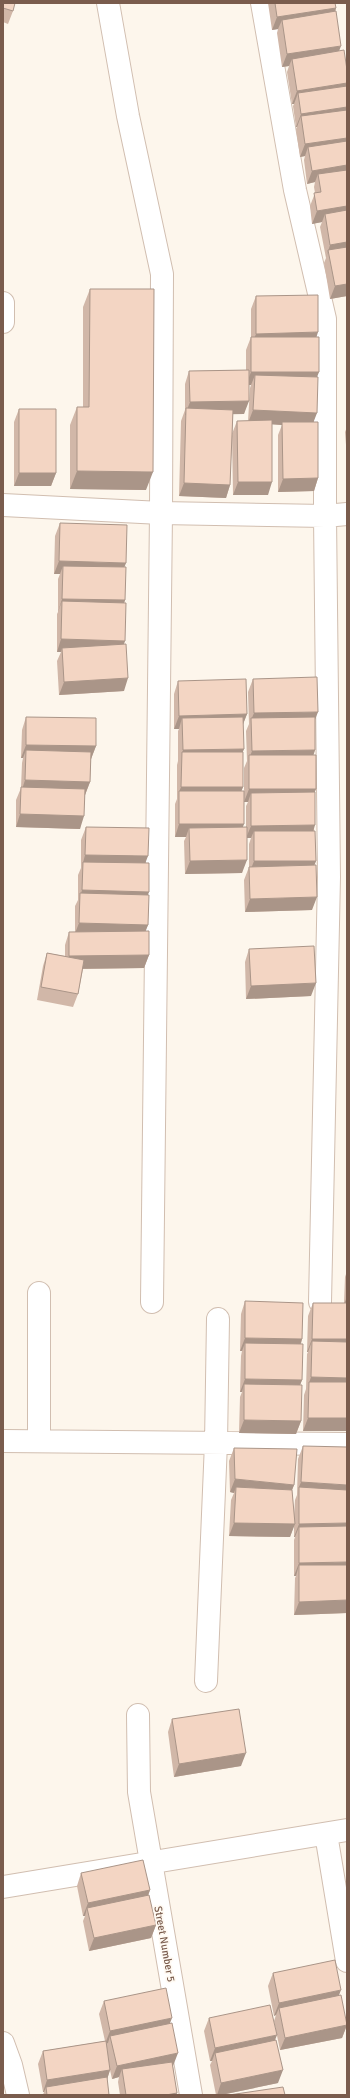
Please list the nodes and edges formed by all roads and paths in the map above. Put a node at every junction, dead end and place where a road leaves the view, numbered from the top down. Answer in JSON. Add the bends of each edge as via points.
{"nodes":[{"id":1,"x":108,"y":3,"type":"edge"},
{"id":2,"x":262,"y":3,"type":"edge"},
{"id":3,"x":3,"y":303,"type":"edge"},
{"id":4,"x":3,"y":322,"type":"edge"},
{"id":5,"x":3,"y":505,"type":"edge"},
{"id":6,"x":161,"y":513,"type":"junction"},
{"id":7,"x":347,"y":514,"type":"edge"},
{"id":8,"x":325,"y":516,"type":"junction"},
{"id":9,"x":39,"y":1293,"type":"dead end"},
{"id":10,"x":152,"y":1302,"type":"dead end"},
{"id":11,"x":320,"y":1302,"type":"edge"},
{"id":12,"x":218,"y":1319,"type":"dead end"},
{"id":13,"x":3,"y":1441,"type":"edge"},
{"id":14,"x":39,"y":1441,"type":"junction"},
{"id":15,"x":216,"y":1443,"type":"junction"},
{"id":16,"x":347,"y":1444,"type":"edge"},
{"id":17,"x":206,"y":1681,"type":"dead end"},
{"id":18,"x":138,"y":1715,"type":"dead end"},
{"id":19,"x":347,"y":1830,"type":"edge"},
{"id":20,"x":326,"y":1834,"type":"junction"},
{"id":21,"x":152,"y":1862,"type":"junction"},
{"id":22,"x":3,"y":1887,"type":"edge"},
{"id":23,"x":347,"y":1961,"type":"edge"},
{"id":24,"x":4,"y":2040,"type":"edge"},
{"id":25,"x":18,"y":2095,"type":"edge"},
{"id":26,"x":191,"y":2095,"type":"edge"}],
"edges":[{"from":1,"to":6,"type":"street","via":[[128,116],[162,274]]},
{"from":2,"to":8,"type":"street","via":[[295,190],[325,318]]},
{"from":3,"to":4,"type":"street"},
{"from":5,"to":6,"type":"street"},
{"from":6,"to":8,"type":"street"},
{"from":6,"to":10,"type":"street"},
{"from":7,"to":8,"type":"street"},
{"from":8,"to":11,"type":"street","via":[[329,877]]},
{"from":9,"to":14,"type":"street"},
{"from":12,"to":15,"type":"street"},
{"from":13,"to":14,"type":"street"},
{"from":14,"to":15,"type":"street"},
{"from":15,"to":16,"type":"street"},
{"from":15,"to":17,"type":"street"},
{"from":18,"to":21,"type":"street","name":"Street Number 5","via":[[140,1792]]},
{"from":19,"to":20,"type":"street"},
{"from":20,"to":21,"type":"street"},
{"from":20,"to":23,"type":"street"},
{"from":21,"to":22,"type":"street"},
{"from":21,"to":26,"type":"street","name":"Street Number 5"},
{"from":24,"to":25,"type":"street"}]}
